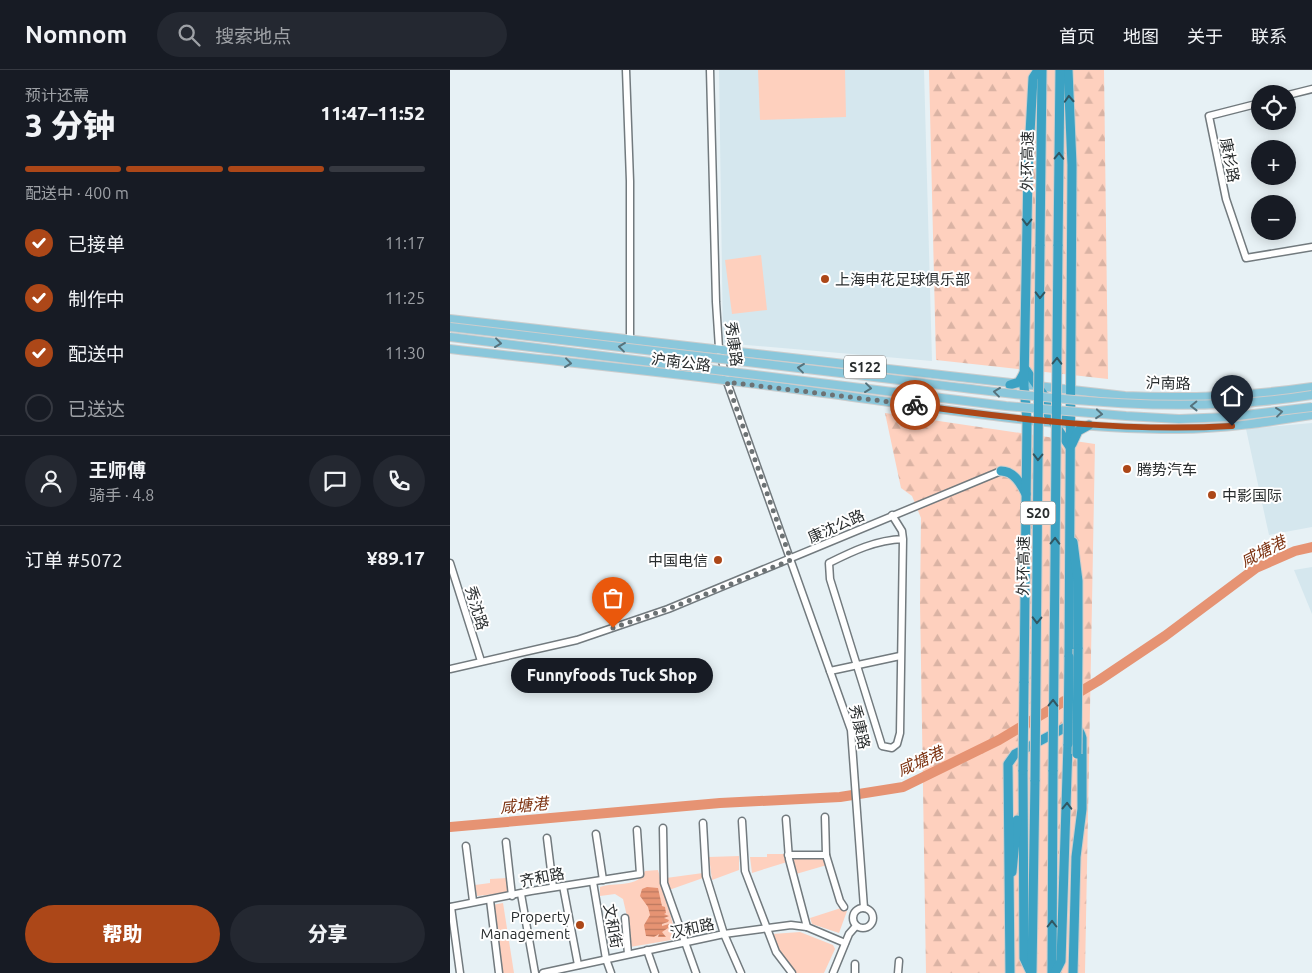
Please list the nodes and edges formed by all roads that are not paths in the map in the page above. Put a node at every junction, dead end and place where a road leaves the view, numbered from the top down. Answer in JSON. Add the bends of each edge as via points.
{"nodes":[{"id":1,"x":626,"y":70,"type":"edge"},
{"id":2,"x":710,"y":70,"type":"edge"},
{"id":3,"x":1038,"y":70,"type":"edge"},
{"id":4,"x":1042,"y":70,"type":"edge"},
{"id":5,"x":1060,"y":70,"type":"edge"},
{"id":6,"x":1068,"y":70,"type":"edge"},
{"id":7,"x":1312,"y":89,"type":"edge"},
{"id":8,"x":1296,"y":94,"type":"edge"},
{"id":9,"x":1251,"y":105,"type":"edge"},
{"id":10,"x":1312,"y":247,"type":"edge"},
{"id":11,"x":450,"y":319,"type":"edge"},
{"id":12,"x":450,"y":327,"type":"edge"},
{"id":13,"x":450,"y":337,"type":"edge"},
{"id":14,"x":630,"y":340,"type":"junction"},
{"id":15,"x":719,"y":348,"type":"junction"},
{"id":16,"x":450,"y":349,"type":"edge"},
{"id":17,"x":1025,"y":368,"type":"junction"},
{"id":18,"x":727,"y":382,"type":"junction"},
{"id":19,"x":1010,"y":384,"type":"junction"},
{"id":20,"x":1024,"y":386,"type":"junction"},
{"id":21,"x":1038,"y":388,"type":"junction"},
{"id":22,"x":1312,"y":388,"type":"edge"},
{"id":23,"x":1070,"y":390,"type":"junction"},
{"id":24,"x":1312,"y":395,"type":"edge"},
{"id":25,"x":1312,"y":407,"type":"edge"},
{"id":26,"x":1312,"y":416,"type":"edge"},
{"id":27,"x":1027,"y":420,"type":"junction"},
{"id":28,"x":1054,"y":423,"type":"junction"},
{"id":29,"x":1070,"y":424,"type":"junction"},
{"id":30,"x":1089,"y":425,"type":"junction"},
{"id":31,"x":1072,"y":450,"type":"junction"},
{"id":32,"x":1001,"y":471,"type":"joint"},
{"id":33,"x":1026,"y":495,"type":"junction"},
{"id":34,"x":892,"y":515,"type":"junction"},
{"id":35,"x":1070,"y":532,"type":"junction"},
{"id":36,"x":903,"y":539,"type":"junction"},
{"id":37,"x":791,"y":560,"type":"junction"},
{"id":38,"x":450,"y":563,"type":"edge"},
{"id":39,"x":900,"y":656,"type":"junction"},
{"id":40,"x":481,"y":661,"type":"junction"},
{"id":41,"x":856,"y":665,"type":"junction"},
{"id":42,"x":450,"y":669,"type":"edge"},
{"id":43,"x":830,"y":671,"type":"junction"},
{"id":44,"x":1023,"y":801,"type":"junction"},
{"id":45,"x":1076,"y":814,"type":"junction"},
{"id":46,"x":825,"y":817,"type":"dead end"},
{"id":47,"x":786,"y":819,"type":"dead end"},
{"id":48,"x":742,"y":821,"type":"dead end"},
{"id":49,"x":703,"y":823,"type":"dead end"},
{"id":50,"x":663,"y":828,"type":"dead end"},
{"id":51,"x":637,"y":830,"type":"dead end"},
{"id":52,"x":1078,"y":830,"type":"junction"},
{"id":53,"x":596,"y":834,"type":"dead end"},
{"id":54,"x":548,"y":838,"type":"dead end"},
{"id":55,"x":506,"y":842,"type":"dead end"},
{"id":56,"x":466,"y":846,"type":"dead end"},
{"id":57,"x":788,"y":855,"type":"junction"},
{"id":58,"x":826,"y":855,"type":"junction"},
{"id":59,"x":1066,"y":855,"type":"junction"},
{"id":60,"x":603,"y":880,"type":"junction"},
{"id":61,"x":593,"y":882,"type":"junction"},
{"id":62,"x":563,"y":886,"type":"junction"},
{"id":63,"x":553,"y":887,"type":"junction"},
{"id":64,"x":521,"y":894,"type":"junction"},
{"id":65,"x":512,"y":896,"type":"junction"},
{"id":66,"x":490,"y":900,"type":"junction"},
{"id":67,"x":473,"y":901,"type":"junction"},
{"id":68,"x":450,"y":907,"type":"edge"},
{"id":69,"x":844,"y":907,"type":"dead end"},
{"id":70,"x":864,"y":908,"type":"junction"},
{"id":71,"x":625,"y":918,"type":"dead end"},
{"id":72,"x":1009,"y":919,"type":"junction"},
{"id":73,"x":856,"y":926,"type":"junction"},
{"id":74,"x":807,"y":927,"type":"junction"},
{"id":75,"x":766,"y":928,"type":"junction"},
{"id":76,"x":724,"y":934,"type":"junction"},
{"id":77,"x":684,"y":942,"type":"junction"},
{"id":78,"x":845,"y":943,"type":"junction"},
{"id":79,"x":647,"y":950,"type":"junction"},
{"id":80,"x":628,"y":954,"type":"junction"},
{"id":81,"x":606,"y":959,"type":"junction"},
{"id":82,"x":898,"y":961,"type":"dead end"},
{"id":83,"x":581,"y":964,"type":"junction"},
{"id":84,"x":855,"y":964,"type":"dead end"},
{"id":85,"x":460,"y":973,"type":"edge"},
{"id":86,"x":499,"y":973,"type":"edge"},
{"id":87,"x":535,"y":973,"type":"edge"},
{"id":88,"x":546,"y":973,"type":"edge"},
{"id":89,"x":585,"y":973,"type":"edge"},
{"id":90,"x":611,"y":973,"type":"edge"},
{"id":91,"x":655,"y":973,"type":"edge"},
{"id":92,"x":696,"y":973,"type":"edge"},
{"id":93,"x":741,"y":973,"type":"edge"},
{"id":94,"x":792,"y":973,"type":"edge"},
{"id":95,"x":833,"y":973,"type":"edge"},
{"id":96,"x":855,"y":973,"type":"edge"},
{"id":97,"x":898,"y":973,"type":"edge"},
{"id":98,"x":1010,"y":973,"type":"edge"},
{"id":99,"x":1031,"y":973,"type":"edge"},
{"id":100,"x":1054,"y":973,"type":"edge"},
{"id":101,"x":1074,"y":973,"type":"edge"}],
"edges":[{"from":1,"to":14,"type":"street"},
{"from":2,"to":15,"type":"street","name":"秀康路"},
{"from":3,"to":17,"type":"highway","one_way":true,"via":[[1033,78],[1028,155]]},
{"from":4,"to":99,"type":"highway","name":"外环高速","number":"S20","one_way":true,"bridge":true},
{"from":100,"to":5,"type":"highway","name":"外环高速","number":"S20","one_way":true,"bridge":true},
{"from":23,"to":6,"type":"highway","one_way":true,"via":[[1072,165]]},
{"from":7,"to":8,"type":"street"},
{"from":9,"to":10,"type":"street","name":"康杉路","via":[[1209,116],[1226,200],[1246,258]]},
{"from":11,"to":14,"type":"main road","name":"沪南公路","number":"S122"},
{"from":24,"to":12,"type":"main road","one_way":true,"bridge":true,"via":[[1229,405],[1124,404]]},
{"from":13,"to":25,"type":"main road","one_way":true,"bridge":true,"via":[[997,404],[1126,416],[1229,417]]},
{"from":14,"to":15,"type":"main road","name":"沪南公路","number":"S122"},
{"from":15,"to":18,"type":"street","name":"秀康路"},
{"from":15,"to":19,"type":"main road","name":"沪南公路","number":"S122"},
{"from":16,"to":18,"type":"main road","name":"沪南公路","number":"S122","one_way":true},
{"from":17,"to":19,"type":"highway","via":[[1022,380]]},
{"from":17,"to":20,"type":"highway"},
{"from":17,"to":21,"type":"highway"},
{"from":18,"to":27,"type":"main road","name":"沪南公路","number":"S122"},
{"from":18,"to":37,"type":"street","name":"秀康路"},
{"from":19,"to":20,"type":"main road","name":"沪南公路","number":"S122"},
{"from":20,"to":21,"type":"main road","name":"沪南路"},
{"from":20,"to":27,"type":"highway"},
{"from":20,"to":28,"type":"highway"},
{"from":21,"to":23,"type":"main road","name":"沪南路"},
{"from":21,"to":29,"type":"highway"},
{"from":22,"to":23,"type":"main road","name":"沪南路","via":[[1230,397],[1180,398]]},
{"from":23,"to":29,"type":"highway"},
{"from":26,"to":30,"type":"main road","via":[[1180,429]]},
{"from":27,"to":28,"type":"main road"},
{"from":27,"to":33,"type":"highway"},
{"from":28,"to":29,"type":"main road"},
{"from":28,"to":31,"type":"highway"},
{"from":29,"to":30,"type":"main road"},
{"from":29,"to":31,"type":"highway"},
{"from":30,"to":31,"type":"highway","via":[[1078,431]]},
{"from":31,"to":35,"type":"highway"},
{"from":32,"to":33,"type":"highway","via":[[1010,473]]},
{"from":32,"to":34,"type":"street","name":"康沈公路"},
{"from":33,"to":44,"type":"highway","bridge":true},
{"from":34,"to":36,"type":"street"},
{"from":34,"to":37,"type":"street","name":"康沈公路"},
{"from":35,"to":45,"type":"highway","bridge":true,"via":[[1078,567]]},
{"from":59,"to":35,"type":"highway","one_way":true,"bridge":true},
{"from":36,"to":39,"type":"street"},
{"from":36,"to":41,"type":"street","via":[[856,549],[829,563],[830,579]]},
{"from":37,"to":40,"type":"street","name":"康沈公路","via":[[668,609],[577,640]]},
{"from":37,"to":43,"type":"street","name":"秀康路"},
{"from":38,"to":40,"type":"street","name":"秀沈路"},
{"from":39,"to":41,"type":"street"},
{"from":39,"to":41,"type":"street","via":[[900,733],[897,744],[892,748],[882,746]]},
{"from":40,"to":42,"type":"street","name":"康沈公路"},
{"from":41,"to":43,"type":"street"},
{"from":43,"to":70,"type":"street","name":"秀康路","via":[[851,730]]},
{"from":44,"to":72,"type":"highway","via":[[1018,818]]},
{"from":44,"to":99,"type":"highway","via":[[1024,958]]},
{"from":45,"to":52,"type":"highway"},
{"from":45,"to":59,"type":"highway"},
{"from":46,"to":58,"type":"street"},
{"from":47,"to":57,"type":"street"},
{"from":48,"to":75,"type":"street","via":[[745,871]]},
{"from":49,"to":76,"type":"street","via":[[706,876]]},
{"from":50,"to":77,"type":"street","via":[[664,883]]},
{"from":51,"to":60,"type":"street","name":"齐和路","via":[[640,874]]},
{"from":52,"to":72,"type":"highway","via":[[1082,809],[1082,738],[1080,731],[1068,726],[1015,754],[1008,764]]},
{"from":52,"to":101,"type":"highway"},
{"from":53,"to":60,"type":"street"},
{"from":54,"to":63,"type":"street"},
{"from":55,"to":65,"type":"street"},
{"from":56,"to":67,"type":"street"},
{"from":57,"to":58,"type":"street"},
{"from":57,"to":74,"type":"street"},
{"from":58,"to":69,"type":"street"},
{"from":59,"to":100,"type":"highway","via":[[1061,961]]},
{"from":60,"to":61,"type":"street","name":"齐和路"},
{"from":61,"to":62,"type":"street","name":"齐和路"},
{"from":61,"to":81,"type":"street","name":"文和街"},
{"from":62,"to":63,"type":"street","name":"齐和路"},
{"from":62,"to":83,"type":"street"},
{"from":63,"to":64,"type":"street","name":"齐和路"},
{"from":64,"to":65,"type":"street","name":"齐和路"},
{"from":64,"to":87,"type":"street"},
{"from":65,"to":66,"type":"street","name":"齐和路"},
{"from":66,"to":67,"type":"street","name":"齐和路"},
{"from":66,"to":86,"type":"street"},
{"from":67,"to":68,"type":"street","name":"齐和路"},
{"from":68,"to":85,"type":"street"},
{"from":70,"to":73,"type":"street","via":[[853,914]]},
{"from":70,"to":73,"type":"street","via":[[872,914],[872,923],[865,928]]},
{"from":71,"to":80,"type":"street"},
{"from":72,"to":98,"type":"highway"},
{"from":73,"to":78,"type":"street"},
{"from":74,"to":75,"type":"street","name":"汉和路","via":[[797,924]]},
{"from":74,"to":78,"type":"street","name":"汉和路"},
{"from":75,"to":76,"type":"street","name":"汉和路"},
{"from":75,"to":94,"type":"street","via":[[776,952]]},
{"from":76,"to":77,"type":"street","name":"汉和路"},
{"from":76,"to":93,"type":"street"},
{"from":77,"to":79,"type":"street","name":"汉和路"},
{"from":77,"to":92,"type":"street"},
{"from":78,"to":95,"type":"street"},
{"from":79,"to":80,"type":"street","name":"汉和路"},
{"from":79,"to":91,"type":"street"},
{"from":80,"to":81,"type":"street","name":"汉和路"},
{"from":81,"to":83,"type":"street","name":"汉和路"},
{"from":81,"to":90,"type":"street","name":"文和街"},
{"from":82,"to":97,"type":"street"},
{"from":83,"to":88,"type":"street","name":"汉和路"},
{"from":83,"to":89,"type":"street"},
{"from":84,"to":96,"type":"street"}]}
